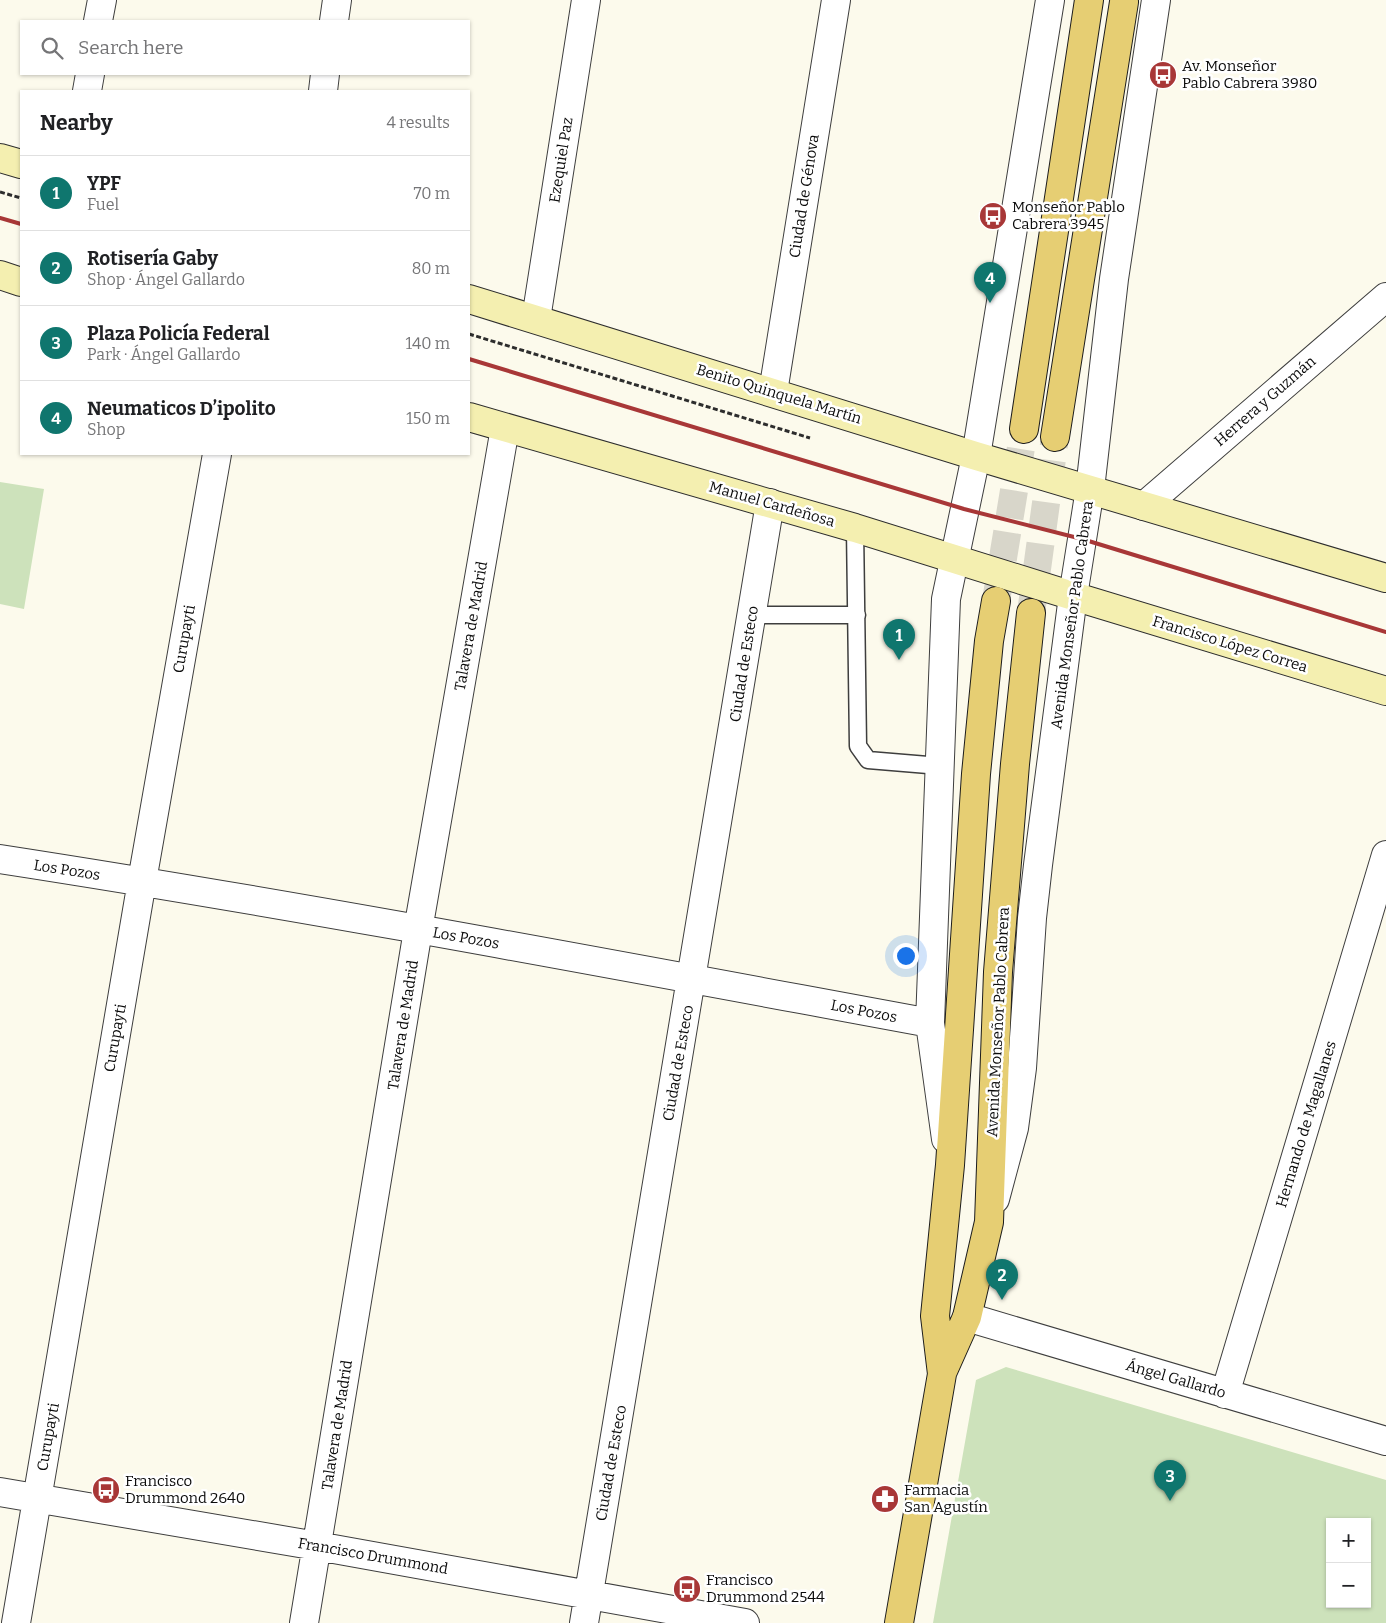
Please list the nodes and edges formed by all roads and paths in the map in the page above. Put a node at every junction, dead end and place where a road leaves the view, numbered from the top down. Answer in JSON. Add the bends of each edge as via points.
{"nodes":[{"id":1,"x":102,"y":0,"type":"edge"},
{"id":2,"x":337,"y":0,"type":"edge"},
{"id":3,"x":586,"y":0,"type":"edge"},
{"id":4,"x":836,"y":0,"type":"edge"},
{"id":5,"x":1050,"y":0,"type":"edge"},
{"id":6,"x":1089,"y":0,"type":"edge"},
{"id":7,"x":1124,"y":2,"type":"dead end"},
{"id":8,"x":1158,"y":2,"type":"edge"},
{"id":9,"x":98,"y":20,"type":"edge"},
{"id":10,"x":334,"y":20,"type":"edge"},
{"id":11,"x":90,"y":75,"type":"edge"},
{"id":12,"x":325,"y":75,"type":"edge"},
{"id":13,"x":87,"y":90,"type":"edge"},
{"id":14,"x":323,"y":90,"type":"edge"},
{"id":15,"x":0,"y":158,"type":"edge"},
{"id":16,"x":20,"y":164,"type":"edge"},
{"id":17,"x":0,"y":192,"type":"edge"},
{"id":18,"x":20,"y":198,"type":"edge"},
{"id":19,"x":0,"y":275,"type":"edge"},
{"id":20,"x":20,"y":282,"type":"edge"},
{"id":21,"x":1386,"y":297,"type":"edge"},
{"id":22,"x":470,"y":299,"type":"edge"},
{"id":23,"x":536,"y":319,"type":"junction"},
{"id":24,"x":773,"y":392,"type":"junction"},
{"id":25,"x":470,"y":417,"type":"edge"},
{"id":26,"x":505,"y":428,"type":"junction"},
{"id":27,"x":1024,"y":429,"type":"tunnel mouth"},
{"id":28,"x":1055,"y":436,"type":"tunnel mouth"},
{"id":29,"x":217,"y":455,"type":"edge"},
{"id":30,"x":976,"y":456,"type":"junction"},
{"id":31,"x":1090,"y":489,"type":"junction"},
{"id":32,"x":770,"y":503,"type":"junction"},
{"id":33,"x":1144,"y":506,"type":"junction"},
{"id":34,"x":855,"y":528,"type":"junction"},
{"id":35,"x":953,"y":559,"type":"junction"},
{"id":36,"x":1386,"y":578,"type":"edge"},
{"id":37,"x":1073,"y":596,"type":"junction"},
{"id":38,"x":996,"y":601,"type":"tunnel mouth"},
{"id":39,"x":1031,"y":613,"type":"tunnel mouth"},
{"id":40,"x":752,"y":615,"type":"junction"},
{"id":41,"x":856,"y":615,"type":"junction"},
{"id":42,"x":1386,"y":691,"type":"edge"},
{"id":43,"x":940,"y":766,"type":"junction"},
{"id":44,"x":1386,"y":854,"type":"edge"},
{"id":45,"x":0,"y":859,"type":"edge"},
{"id":46,"x":142,"y":881,"type":"junction"},
{"id":47,"x":418,"y":930,"type":"junction"},
{"id":48,"x":692,"y":979,"type":"junction"},
{"id":49,"x":930,"y":1023,"type":"junction"},
{"id":50,"x":950,"y":1165,"type":"junction"},
{"id":51,"x":989,"y":1222,"type":"junction"},
{"id":52,"x":967,"y":1317,"type":"junction"},
{"id":53,"x":942,"y":1374,"type":"junction"},
{"id":54,"x":1225,"y":1394,"type":"junction"},
{"id":55,"x":1386,"y":1441,"type":"edge"},
{"id":56,"x":0,"y":1492,"type":"edge"},
{"id":57,"x":37,"y":1498,"type":"junction"},
{"id":58,"x":317,"y":1546,"type":"junction"},
{"id":59,"x":589,"y":1595,"type":"junction"},
{"id":60,"x":16,"y":1623,"type":"edge"},
{"id":61,"x":304,"y":1623,"type":"edge"},
{"id":62,"x":584,"y":1623,"type":"edge"},
{"id":63,"x":745,"y":1623,"type":"edge"},
{"id":64,"x":899,"y":1623,"type":"edge"}],
"edges":[{"from":1,"to":9,"type":"street"},
{"from":2,"to":10,"type":"street"},
{"from":3,"to":23,"type":"street","name":"Ezequiel Paz"},
{"from":4,"to":24,"type":"street","name":"Ciudad de Génova"},
{"from":5,"to":30,"type":"street","name":"Avenida Monseñor Pablo Cabrera"},
{"from":6,"to":27,"type":"main road"},
{"from":7,"to":28,"type":"main road"},
{"from":8,"to":31,"type":"street","name":"Avenida Monseñor Pablo Cabrera","via":[[1114,279]]},
{"from":11,"to":13,"type":"street"},
{"from":12,"to":14,"type":"street"},
{"from":15,"to":16,"type":"main road"},
{"from":17,"to":18,"type":"path"},
{"from":19,"to":20,"type":"main road"},
{"from":21,"to":33,"type":"street","name":"Herrera y Guzmán"},
{"from":22,"to":23,"type":"main road","name":"Benito Quinquela Martín"},
{"from":23,"to":24,"type":"main road","name":"Benito Quinquela Martín"},
{"from":24,"to":30,"type":"main road","name":"Benito Quinquela Martín"},
{"from":25,"to":26,"type":"main road","name":"Manuel Cardeñosa"},
{"from":26,"to":32,"type":"main road","name":"Manuel Cardeñosa"},
{"from":26,"to":47,"type":"street","name":"Talavera de Madrid"},
{"from":29,"to":46,"type":"street","name":"Curupayti"},
{"from":30,"to":31,"type":"main road","name":"Benito Quinquela Martín"},
{"from":30,"to":35,"type":"street","name":"Avenida Monseñor Pablo Cabrera"},
{"from":31,"to":33,"type":"main road"},
{"from":31,"to":37,"type":"street","name":"Avenida Monseñor Pablo Cabrera"},
{"from":32,"to":34,"type":"main road","name":"Manuel Cardeñosa"},
{"from":32,"to":40,"type":"street","name":"Ciudad de Esteco"},
{"from":33,"to":36,"type":"main road"},
{"from":34,"to":35,"type":"main road","name":"Manuel Cardeñosa"},
{"from":34,"to":41,"type":"lane"},
{"from":35,"to":37,"type":"main road","name":"Manuel Cardeñosa"},
{"from":35,"to":43,"type":"street","name":"Avenida Monseñor Pablo Cabrera","via":[[946,599]]},
{"from":37,"to":42,"type":"main road","name":"Francisco López Correa"},
{"from":37,"to":51,"type":"street","name":"Avenida Monseñor Pablo Cabrera","via":[[1032,918],[1022,1068],[1014,1128]]},
{"from":38,"to":50,"type":"main road","name":"Avenida Monseñor Pablo Cabrera","via":[[976,774]]},
{"from":39,"to":51,"type":"main road","name":"Avenida Monseñor Pablo Cabrera","via":[[998,972]]},
{"from":40,"to":41,"type":"lane"},
{"from":40,"to":48,"type":"street","name":"Ciudad de Esteco"},
{"from":41,"to":43,"type":"lane","via":[[858,746],[868,760]]},
{"from":43,"to":49,"type":"street","name":"Avenida Monseñor Pablo Cabrera"},
{"from":44,"to":54,"type":"street","name":"Hernando de Magallanes"},
{"from":45,"to":46,"type":"street","name":"Los Pozos"},
{"from":46,"to":47,"type":"street","name":"Los Pozos"},
{"from":46,"to":57,"type":"street","name":"Curupayti"},
{"from":47,"to":48,"type":"street","name":"Los Pozos"},
{"from":47,"to":58,"type":"street","name":"Talavera de Madrid"},
{"from":48,"to":49,"type":"street","name":"Los Pozos"},
{"from":48,"to":59,"type":"street","name":"Ciudad de Esteco"},
{"from":49,"to":50,"type":"street","name":"Avenida Monseñor Pablo Cabrera"},
{"from":50,"to":53,"type":"main road","name":"Avenida Monseñor Pablo Cabrera","via":[[935,1316]]},
{"from":51,"to":52,"type":"main road","name":"Avenida Monseñor Pablo Cabrera"},
{"from":52,"to":53,"type":"main road","name":"Avenida Monseñor Pablo Cabrera"},
{"from":52,"to":54,"type":"street","name":"Ángel Gallardo"},
{"from":53,"to":64,"type":"main road","name":"Avenida Monseñor Pablo Cabrera"},
{"from":54,"to":55,"type":"street","name":"Ángel Gallardo"},
{"from":56,"to":57,"type":"street","name":"Francisco Drummond"},
{"from":57,"to":58,"type":"street","name":"Francisco Drummond"},
{"from":57,"to":60,"type":"street","name":"Curupayti"},
{"from":58,"to":59,"type":"street","name":"Francisco Drummond"},
{"from":58,"to":61,"type":"street","name":"Talavera de Madrid"},
{"from":59,"to":62,"type":"street","name":"Ciudad de Esteco"},
{"from":59,"to":63,"type":"street","name":"Francisco Drummond"}]}
